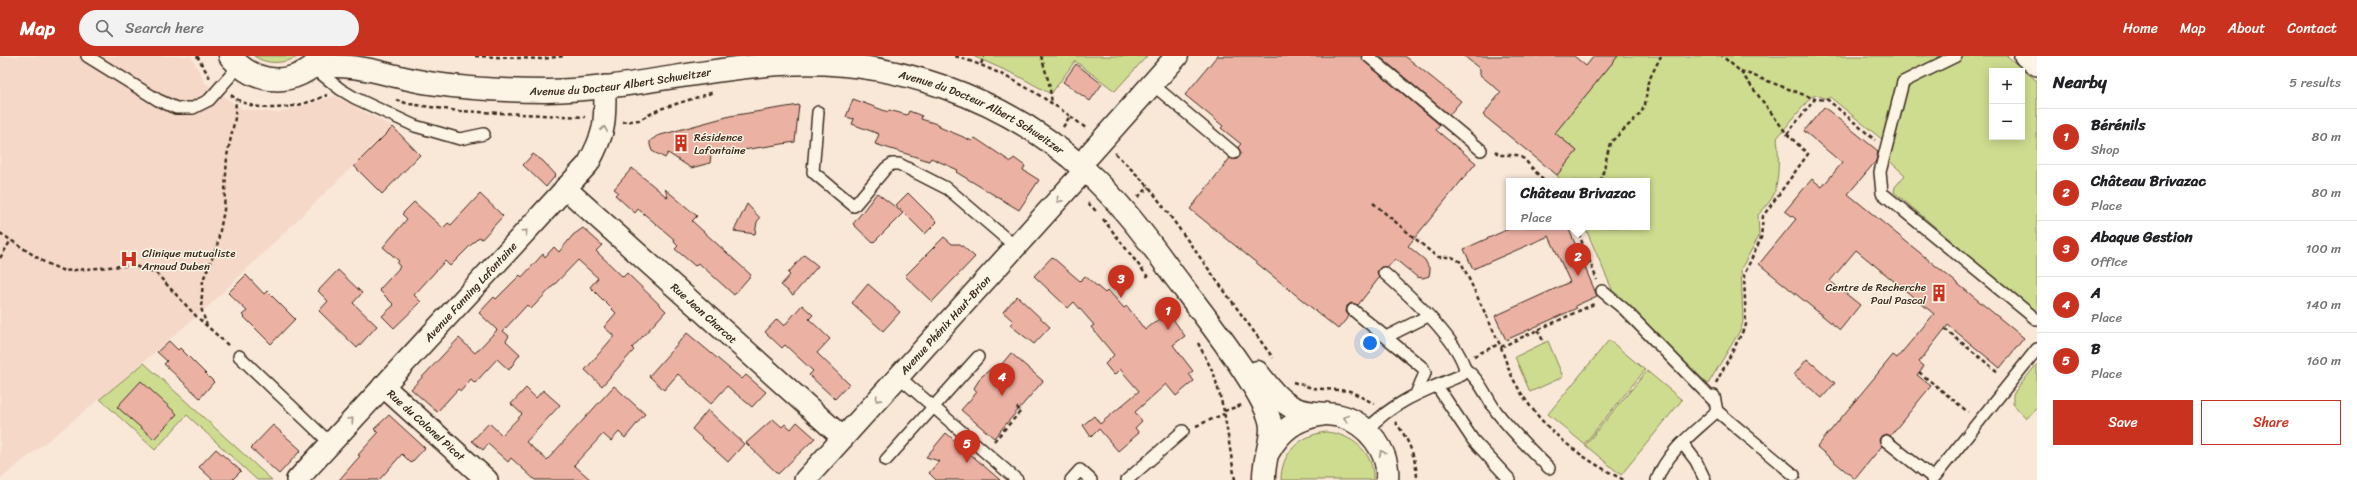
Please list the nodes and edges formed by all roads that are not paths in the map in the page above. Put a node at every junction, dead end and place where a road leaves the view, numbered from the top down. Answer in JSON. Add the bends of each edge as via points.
{"nodes":[{"id":1,"x":87,"y":56,"type":"edge"},
{"id":2,"x":376,"y":56,"type":"edge"},
{"id":3,"x":748,"y":56,"type":"edge"},
{"id":4,"x":865,"y":56,"type":"edge"},
{"id":5,"x":1177,"y":56,"type":"edge"},
{"id":6,"x":1368,"y":56,"type":"edge"},
{"id":7,"x":1956,"y":56,"type":"edge"},
{"id":8,"x":2025,"y":56,"type":"edge"},
{"id":9,"x":234,"y":61,"type":"edge"},
{"id":10,"x":319,"y":62,"type":"edge"},
{"id":11,"x":2037,"y":65,"type":"edge"},
{"id":12,"x":1152,"y":84,"type":"junction"},
{"id":13,"x":605,"y":86,"type":"junction"},
{"id":14,"x":818,"y":112,"type":"dead end"},
{"id":15,"x":484,"y":134,"type":"dead end"},
{"id":16,"x":1481,"y":150,"type":"dead end"},
{"id":17,"x":1234,"y":153,"type":"dead end"},
{"id":18,"x":1087,"y":163,"type":"junction"},
{"id":19,"x":565,"y":188,"type":"junction"},
{"id":20,"x":1017,"y":248,"type":"junction"},
{"id":21,"x":1384,"y":273,"type":"dead end"},
{"id":22,"x":1602,"y":291,"type":"road end"},
{"id":23,"x":1354,"y":310,"type":"dead end"},
{"id":24,"x":1428,"y":316,"type":"junction"},
{"id":25,"x":2037,"y":320,"type":"edge"},
{"id":26,"x":1386,"y":337,"type":"junction"},
{"id":27,"x":2037,"y":349,"type":"edge"},
{"id":28,"x":239,"y":356,"type":"road end"},
{"id":29,"x":978,"y":357,"type":"dead end"},
{"id":30,"x":1465,"y":369,"type":"junction"},
{"id":31,"x":898,"y":376,"type":"junction"},
{"id":32,"x":383,"y":386,"type":"junction"},
{"id":33,"x":1437,"y":386,"type":"junction"},
{"id":34,"x":1712,"y":390,"type":"road end"},
{"id":35,"x":1416,"y":394,"type":"junction"},
{"id":36,"x":1716,"y":406,"type":"junction"},
{"id":37,"x":933,"y":407,"type":"junction"},
{"id":38,"x":1323,"y":414,"type":"junction"},
{"id":39,"x":1367,"y":430,"type":"junction"},
{"id":40,"x":1183,"y":432,"type":"road end"},
{"id":41,"x":843,"y":438,"type":"junction"},
{"id":42,"x":1886,"y":441,"type":"dead end"},
{"id":43,"x":330,"y":443,"type":"junction"},
{"id":44,"x":1683,"y":444,"type":"junction"},
{"id":45,"x":1268,"y":453,"type":"junction"},
{"id":46,"x":886,"y":460,"type":"dead end"},
{"id":47,"x":1549,"y":468,"type":"dead end"},
{"id":48,"x":1795,"y":478,"type":"edge"},
{"id":49,"x":1933,"y":479,"type":"edge"},
{"id":50,"x":297,"y":480,"type":"edge"},
{"id":51,"x":487,"y":480,"type":"edge"},
{"id":52,"x":805,"y":480,"type":"edge"},
{"id":53,"x":1017,"y":480,"type":"edge"},
{"id":54,"x":1071,"y":480,"type":"edge"},
{"id":55,"x":1090,"y":480,"type":"edge"},
{"id":56,"x":1127,"y":480,"type":"edge"},
{"id":57,"x":1264,"y":480,"type":"edge"},
{"id":58,"x":1387,"y":480,"type":"edge"},
{"id":59,"x":1510,"y":480,"type":"edge"},
{"id":60,"x":1657,"y":480,"type":"edge"},
{"id":61,"x":1704,"y":480,"type":"edge"}],
"edges":[{"from":1,"to":9,"type":"lane","via":[[158,100],[176,108],[193,108],[209,100]]},
{"from":2,"to":3,"type":"main road","name":"Avenue du Docteur Albert Schweitzer","via":[[408,66],[458,76],[518,81],[548,80]]},
{"from":4,"to":18,"type":"main road","name":"Avenue du Docteur Albert Schweitzer","via":[[933,71],[999,96],[1060,132]]},
{"from":5,"to":12,"type":"main road"},
{"from":6,"to":16,"type":"lane"},
{"from":7,"to":25,"type":"lane","via":[[1903,82],[1880,172],[1882,193]]},
{"from":8,"to":11,"type":"street"},
{"from":9,"to":10,"type":"main road","name":"Avenue du Docteur Albert Schweitzer","via":[[256,76],[276,80],[296,77]]},
{"from":10,"to":13,"type":"main road","name":"Avenue du Docteur Albert Schweitzer","via":[[370,68],[426,82],[475,89],[549,91]]},
{"from":10,"to":15,"type":"lane","via":[[340,89],[415,126],[460,139]]},
{"from":12,"to":17,"type":"lane"},
{"from":12,"to":18,"type":"main road"},
{"from":13,"to":18,"type":"main road","name":"Avenue du Docteur Albert Schweitzer","via":[[783,64],[843,65],[875,69],[938,85],[998,110]]},
{"from":19,"to":13,"type":"street","name":"Avenue Fanning Lafontaine","one_way":true,"via":[[588,164],[603,134],[606,120]]},
{"from":14,"to":20,"type":"lane","via":[[813,172],[854,206],[886,168],[892,164],[899,164],[948,189]]},
{"from":18,"to":20,"type":"street","name":"Avenue Phénix Haut-Brion","one_way":true},
{"from":18,"to":38,"type":"main road","name":"Avenue du Docteur Albert Schweitzer","via":[[1112,177],[1150,221],[1272,391],[1295,409]]},
{"from":18,"to":45,"type":"main road","name":"Avenue du Docteur Albert Schweitzer","via":[[1141,229],[1247,376],[1268,412],[1271,427]]},
{"from":32,"to":19,"type":"street","name":"Avenue Fanning Lafontaine","one_way":true},
{"from":19,"to":41,"type":"street","name":"Rue Jean Charcot"},
{"from":20,"to":31,"type":"street","name":"Avenue Phénix Haut-Brion"},
{"from":21,"to":24,"type":"lane"},
{"from":22,"to":36,"type":"lane","via":[[1624,309]]},
{"from":23,"to":26,"type":"lane"},
{"from":24,"to":26,"type":"lane"},
{"from":24,"to":30,"type":"lane","via":[[1447,335]]},
{"from":26,"to":35,"type":"lane","via":[[1423,368],[1425,373]]},
{"from":27,"to":49,"type":"lane"},
{"from":28,"to":43,"type":"lane"},
{"from":29,"to":37,"type":"lane"},
{"from":30,"to":33,"type":"lane","via":[[1462,375]]},
{"from":30,"to":47,"type":"lane","via":[[1473,374],[1496,410],[1516,434]]},
{"from":31,"to":37,"type":"lane"},
{"from":31,"to":41,"type":"street","name":"Avenue Phénix Haut-Brion","one_way":true},
{"from":43,"to":32,"type":"street","name":"Avenue Fanning Lafontaine","one_way":true},
{"from":32,"to":51,"type":"street","name":"Rue du Colonel Picot"},
{"from":33,"to":35,"type":"lane"},
{"from":33,"to":59,"type":"lane","via":[[1473,440]]},
{"from":34,"to":36,"type":"lane"},
{"from":35,"to":39,"type":"lane","via":[[1376,420]]},
{"from":36,"to":44,"type":"lane"},
{"from":36,"to":48,"type":"lane"},
{"from":37,"to":46,"type":"lane"},
{"from":37,"to":53,"type":"lane"},
{"from":39,"to":38,"type":"main road","name":"Avenue du Docteur Albert Schweitzer","one_way":true,"via":[[1354,421]]},
{"from":38,"to":45,"type":"main road","name":"Avenue du Docteur Albert Schweitzer","via":[[1305,418],[1289,426],[1276,438]]},
{"from":58,"to":39,"type":"main road","name":"Avenue du Docteur Albert Schweitzer","one_way":true,"via":[[1385,459],[1378,443]]},
{"from":40,"to":56,"type":"lane"},
{"from":41,"to":52,"type":"street","name":"Avenue Phénix Haut-Brion"},
{"from":42,"to":49,"type":"lane"},
{"from":43,"to":50,"type":"street","name":"Avenue Fanning Lafontaine"},
{"from":44,"to":60,"type":"lane","via":[[1662,467]]},
{"from":44,"to":61,"type":"lane","via":[[1696,461]]},
{"from":45,"to":57,"type":"main road","name":"Avenue du Docteur Albert Schweitzer","via":[[1263,470]]},
{"from":54,"to":55,"type":"lane","via":[[1080,470]]}]}
